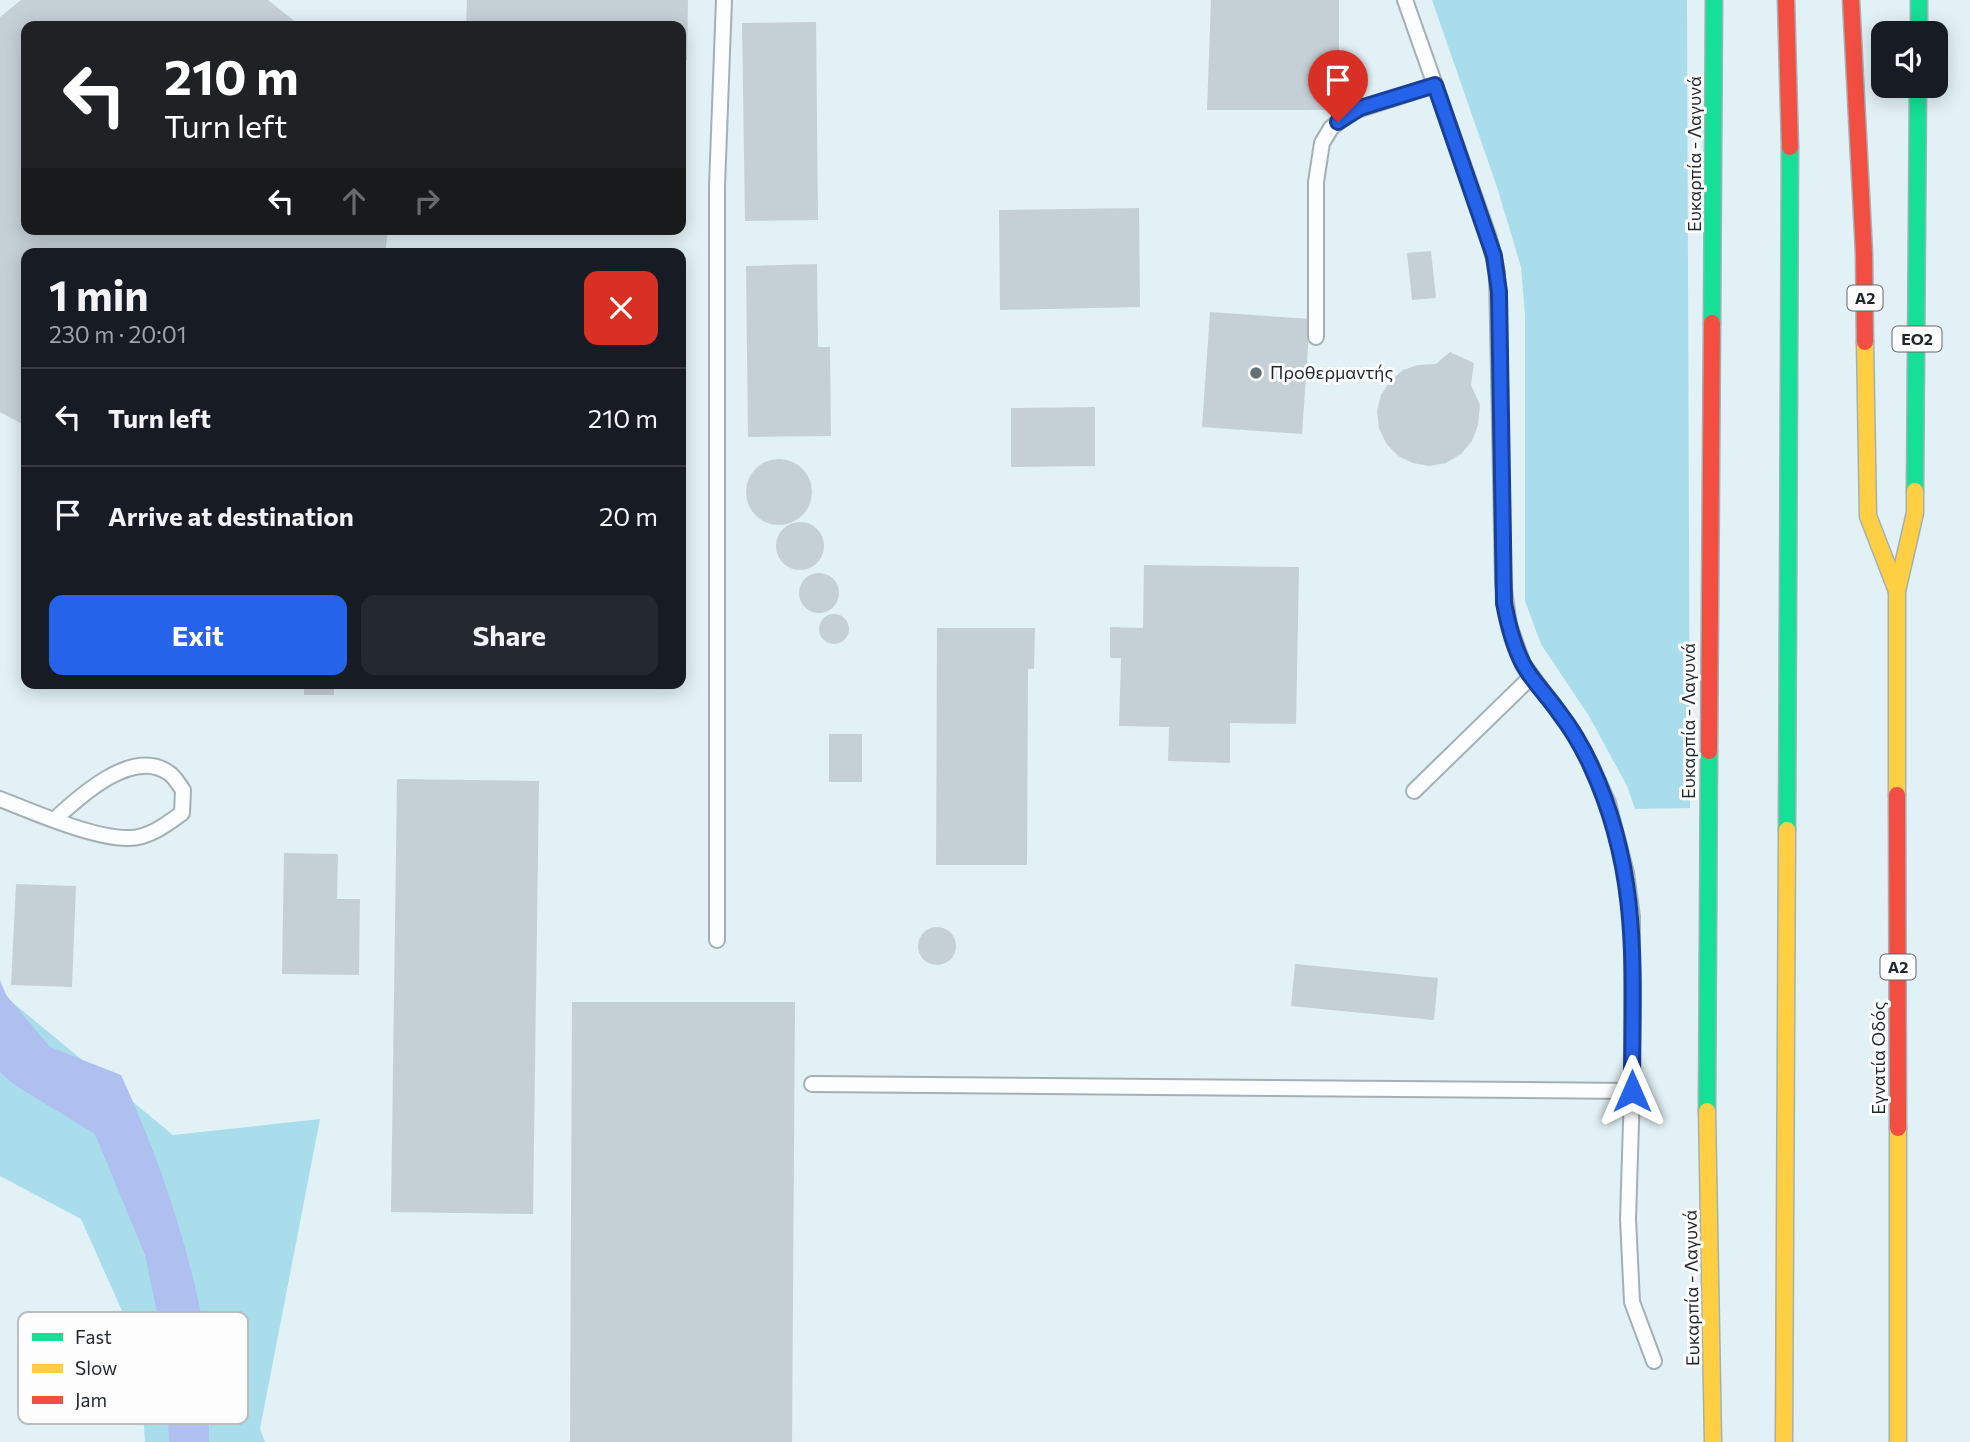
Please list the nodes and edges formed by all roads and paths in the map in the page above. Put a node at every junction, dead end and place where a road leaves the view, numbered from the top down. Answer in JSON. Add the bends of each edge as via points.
{"nodes":[{"id":1,"x":724,"y":0,"type":"edge"},
{"id":2,"x":1405,"y":0,"type":"edge"},
{"id":3,"x":1714,"y":0,"type":"edge"},
{"id":4,"x":1786,"y":0,"type":"edge"},
{"id":5,"x":1851,"y":0,"type":"edge"},
{"id":6,"x":1919,"y":0,"type":"edge"},
{"id":7,"x":1919,"y":21,"type":"edge"},
{"id":8,"x":1435,"y":85,"type":"junction"},
{"id":9,"x":1918,"y":98,"type":"edge"},
{"id":10,"x":1316,"y":337,"type":"dead end"},
{"id":11,"x":1897,"y":591,"type":"junction"},
{"id":12,"x":1531,"y":677,"type":"junction"},
{"id":13,"x":1414,"y":791,"type":"dead end"},
{"id":14,"x":0,"y":799,"type":"edge"},
{"id":15,"x":54,"y":820,"type":"junction"},
{"id":16,"x":717,"y":940,"type":"dead end"},
{"id":17,"x":812,"y":1084,"type":"dead end"},
{"id":18,"x":1632,"y":1091,"type":"junction"},
{"id":19,"x":1654,"y":1361,"type":"dead end"},
{"id":20,"x":1713,"y":1442,"type":"edge"},
{"id":21,"x":1784,"y":1442,"type":"edge"},
{"id":22,"x":1898,"y":1442,"type":"edge"}],
"edges":[{"from":1,"to":16,"type":"lane","via":[[717,186]]},
{"from":2,"to":8,"type":"lane"},
{"from":3,"to":20,"type":"main road","name":"Ευκαρπία - Λαγυνά","via":[[1707,1051]]},
{"from":4,"to":21,"type":"main road","via":[[1790,77]]},
{"from":5,"to":11,"type":"main road","number":"Α2","via":[[1864,253],[1868,516]]},
{"from":6,"to":7,"type":"main road"},
{"from":8,"to":10,"type":"lane","via":[[1351,112],[1331,128],[1322,143],[1317,182]]},
{"from":8,"to":12,"type":"lane","via":[[1497,272],[1504,592],[1514,644]]},
{"from":9,"to":11,"type":"main road","number":"ΕΟ2","via":[[1915,513]]},
{"from":11,"to":22,"type":"main road","name":"Εγνατία Οδός","number":"Α2"},
{"from":12,"to":13,"type":"lane"},
{"from":12,"to":18,"type":"lane","via":[[1558,710],[1590,763],[1608,803],[1622,854],[1632,917]]},
{"from":14,"to":15,"type":"lane"},
{"from":15,"to":15,"type":"lane","via":[[130,838],[161,829],[182,813],[183,790],[170,773],[147,764],[114,774]]},
{"from":17,"to":18,"type":"lane"},
{"from":18,"to":19,"type":"lane","via":[[1628,1219],[1632,1302]]}]}
